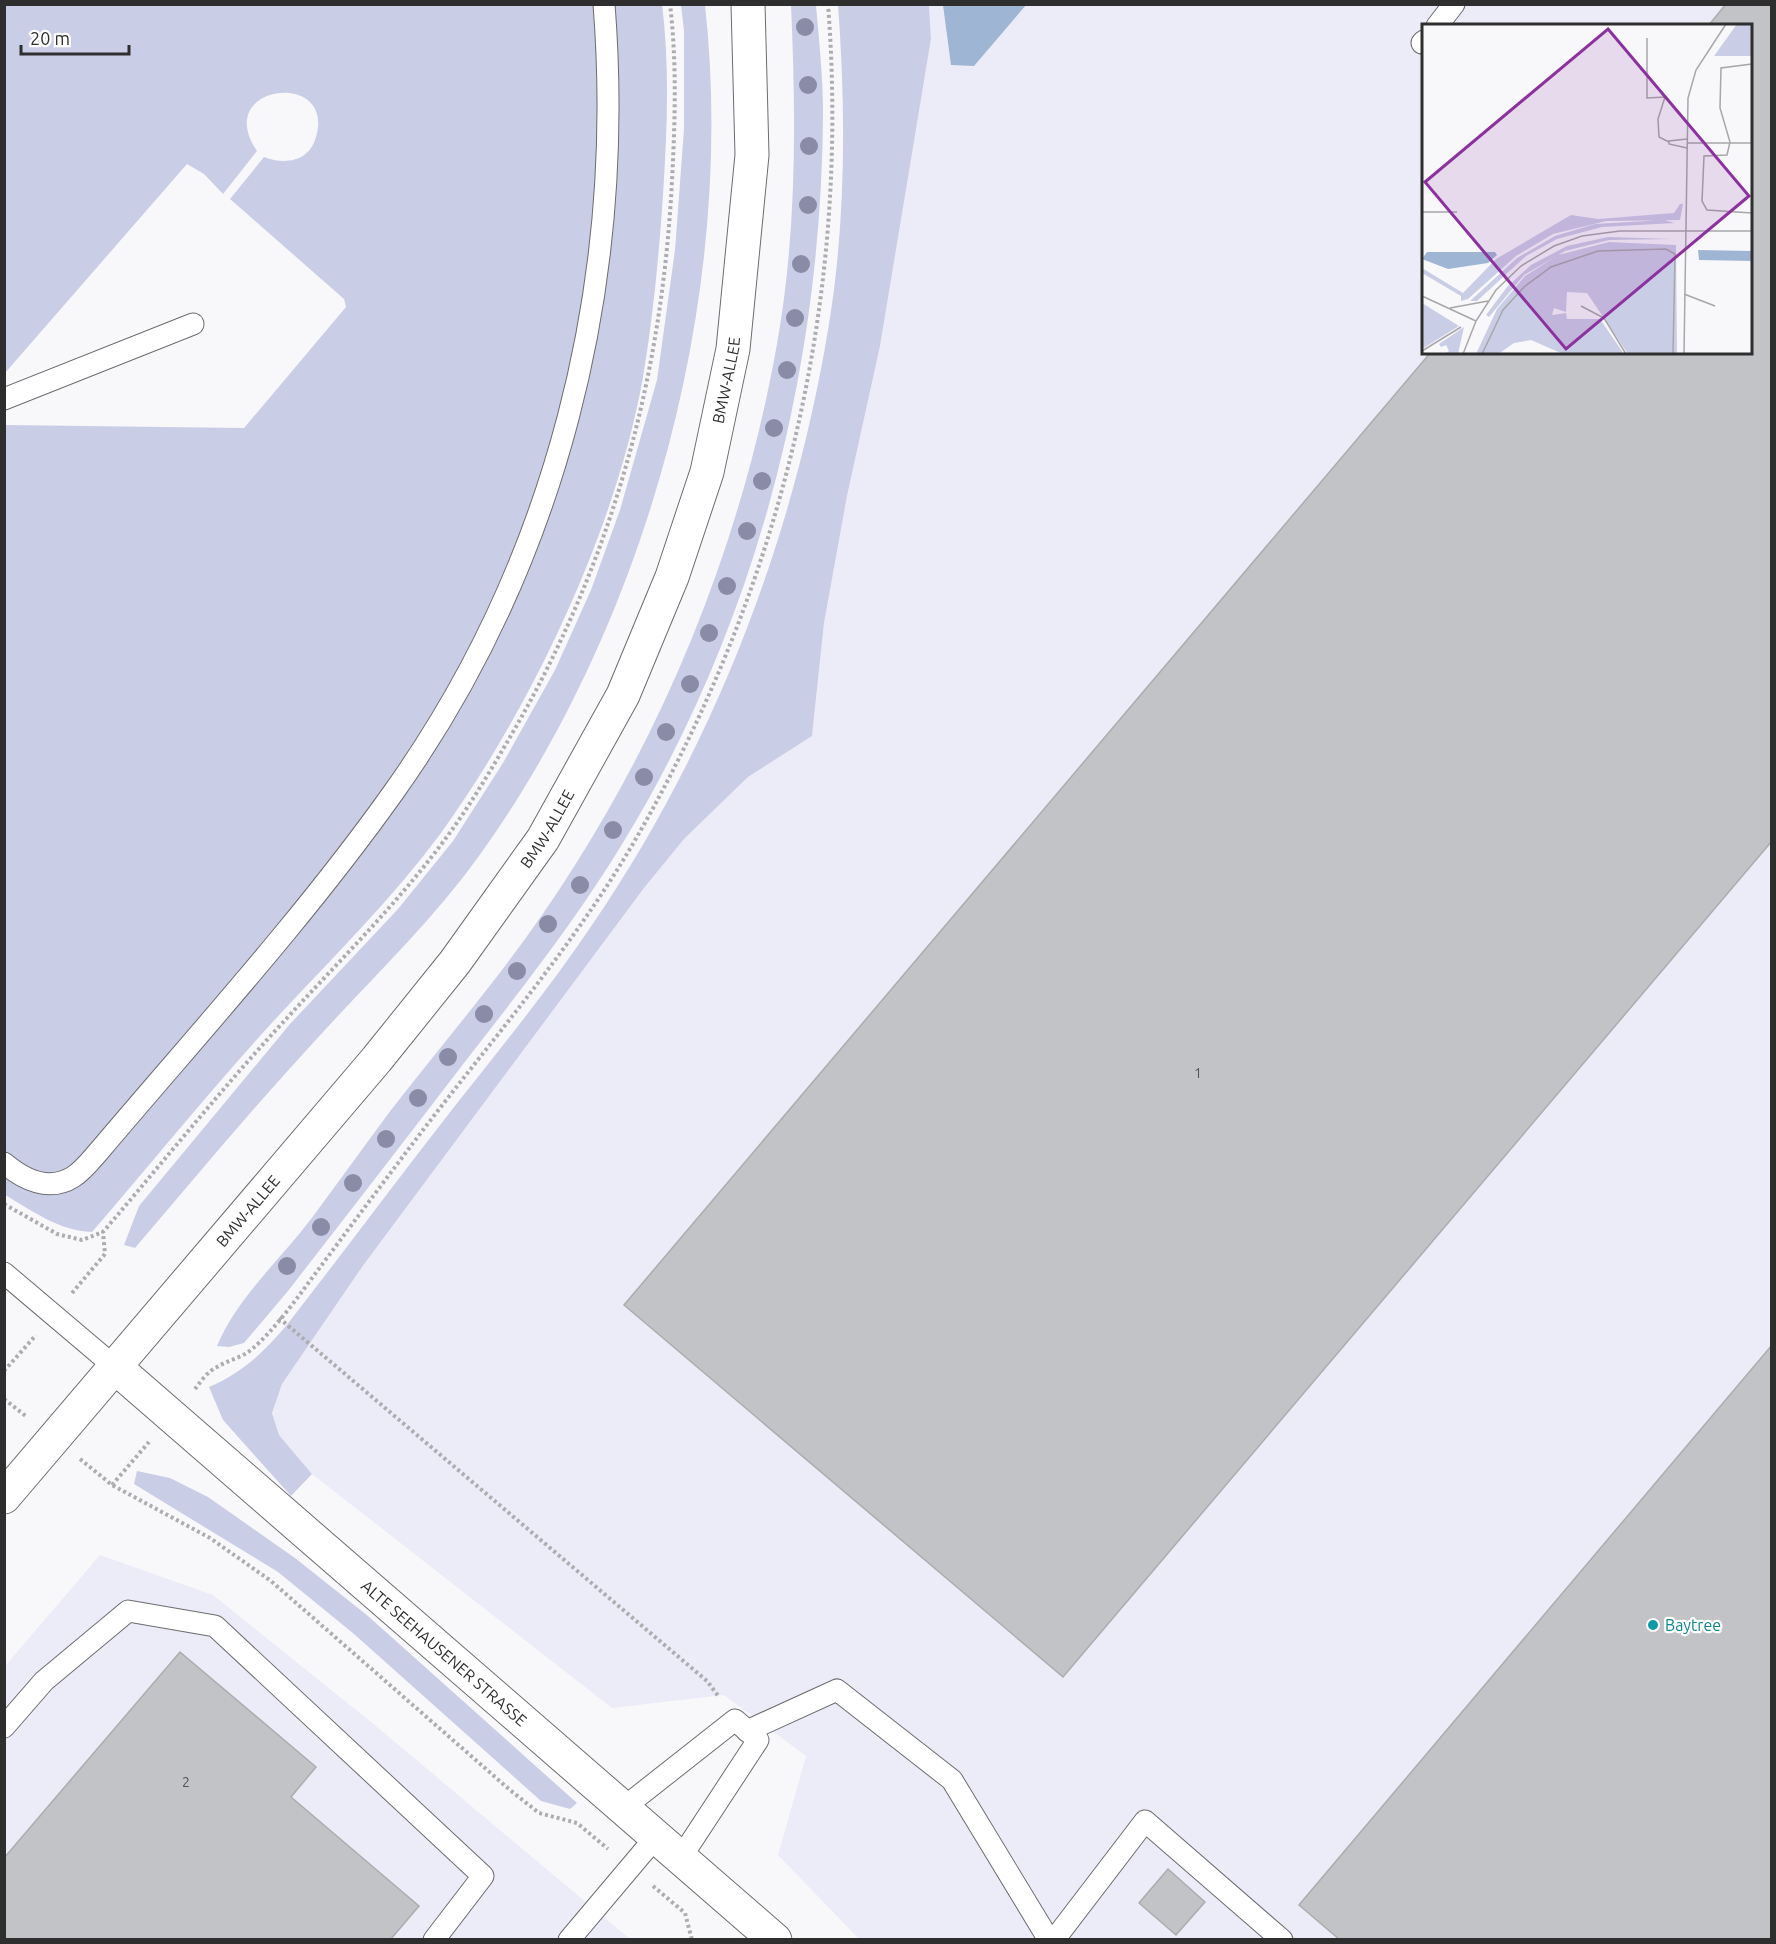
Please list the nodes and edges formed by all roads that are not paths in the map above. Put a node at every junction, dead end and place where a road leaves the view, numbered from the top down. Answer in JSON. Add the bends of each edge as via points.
{"nodes":[{"id":1,"x":604,"y":4,"type":"edge"},
{"id":2,"x":748,"y":4,"type":"edge"},
{"id":3,"x":1454,"y":4,"type":"edge"},
{"id":4,"x":1439,"y":24,"type":"edge"},
{"id":5,"x":193,"y":324,"type":"dead end"},
{"id":6,"x":4,"y":399,"type":"edge"},
{"id":7,"x":4,"y":1163,"type":"edge"},
{"id":8,"x":4,"y":1273,"type":"edge"},
{"id":9,"x":115,"y":1367,"type":"junction"},
{"id":10,"x":4,"y":1497,"type":"edge"},
{"id":11,"x":741,"y":1726,"type":"junction"},
{"id":12,"x":4,"y":1727,"type":"edge"},
{"id":13,"x":622,"y":1809,"type":"junction"},
{"id":14,"x":656,"y":1838,"type":"junction"},
{"id":15,"x":680,"y":1859,"type":"junction"},
{"id":16,"x":434,"y":1940,"type":"edge"},
{"id":17,"x":569,"y":1940,"type":"edge"},
{"id":18,"x":775,"y":1940,"type":"edge"},
{"id":19,"x":1049,"y":1940,"type":"edge"},
{"id":20,"x":1054,"y":1940,"type":"edge"},
{"id":21,"x":1282,"y":1940,"type":"edge"}],
"edges":[{"from":1,"to":7,"type":"lane","via":[[609,147],[587,342],[560,451],[544,497],[524,553],[483,641],[395,790],[339,866],[100,1150],[73,1177],[48,1185],[21,1178]]},
{"from":2,"to":9,"type":"main road","name":"BMW-ALLEE","via":[[752,155],[733,350],[707,472],[672,576],[623,695],[543,839],[455,962],[378,1059]]},
{"from":3,"to":4,"type":"lane"},
{"from":5,"to":6,"type":"lane"},
{"from":8,"to":9,"type":"lane"},
{"from":9,"to":10,"type":"main road","name":"BMW-ALLEE"},
{"from":9,"to":13,"type":"main road","name":"ALTE SEEHAUSENER STRASSE"},
{"from":11,"to":13,"type":"lane"},
{"from":11,"to":15,"type":"lane","via":[[758,1740]]},
{"from":11,"to":19,"type":"lane","via":[[837,1690],[952,1780]]},
{"from":12,"to":16,"type":"lane","via":[[44,1681],[128,1611],[215,1626],[483,1876]]},
{"from":13,"to":14,"type":"main road","name":"ALTE SEEHAUSENER STRASSE"},
{"from":14,"to":15,"type":"main road","name":"ALTE SEEHAUSENER STRASSE"},
{"from":14,"to":17,"type":"lane"},
{"from":15,"to":18,"type":"main road","name":"ALTE SEEHAUSENER STRASSE"},
{"from":20,"to":21,"type":"lane","via":[[1145,1821]]}]}
